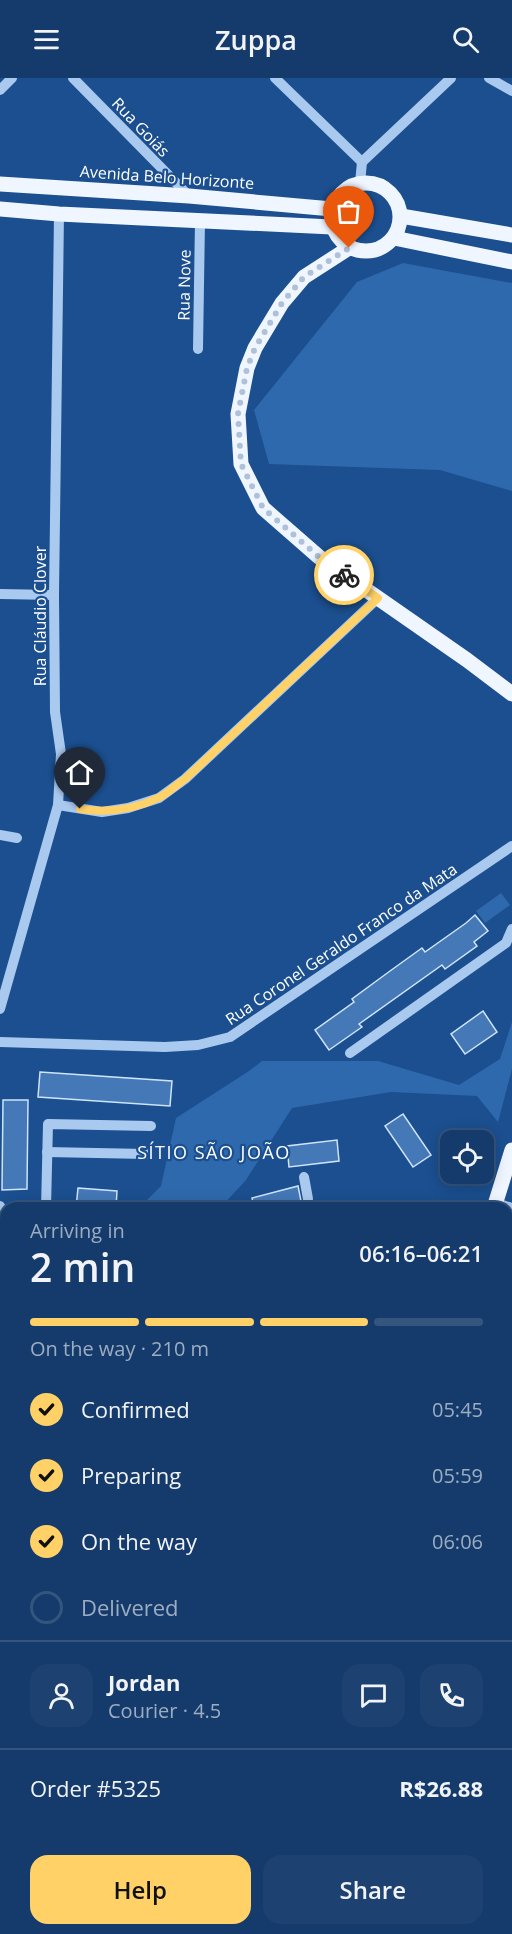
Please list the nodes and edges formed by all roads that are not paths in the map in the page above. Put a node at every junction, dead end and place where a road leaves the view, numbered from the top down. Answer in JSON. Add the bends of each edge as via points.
{"nodes":[{"id":1,"x":12,"y":78,"type":"edge"},
{"id":2,"x":73,"y":78,"type":"edge"},
{"id":3,"x":275,"y":78,"type":"edge"},
{"id":4,"x":451,"y":78,"type":"edge"},
{"id":5,"x":489,"y":78,"type":"edge"},
{"id":6,"x":0,"y":90,"type":"edge"},
{"id":7,"x":512,"y":91,"type":"edge"},
{"id":8,"x":362,"y":162,"type":"junction"},
{"id":9,"x":360,"y":183,"type":"junction"},
{"id":10,"x":0,"y":184,"type":"edge"},
{"id":11,"x":189,"y":196,"type":"junction"},
{"id":12,"x":0,"y":209,"type":"edge"},
{"id":13,"x":332,"y":209,"type":"junction"},
{"id":14,"x":59,"y":214,"type":"junction"},
{"id":15,"x":401,"y":216,"type":"junction"},
{"id":16,"x":200,"y":221,"type":"junction"},
{"id":17,"x":332,"y":227,"type":"junction"},
{"id":18,"x":512,"y":235,"type":"edge"},
{"id":19,"x":394,"y":238,"type":"junction"},
{"id":20,"x":349,"y":248,"type":"junction"},
{"id":21,"x":512,"y":262,"type":"edge"},
{"id":22,"x":198,"y":349,"type":"dead end"},
{"id":23,"x":0,"y":594,"type":"edge"},
{"id":24,"x":54,"y":595,"type":"junction"},
{"id":25,"x":378,"y":598,"type":"junction"},
{"id":26,"x":512,"y":694,"type":"edge"},
{"id":27,"x":58,"y":806,"type":"junction"},
{"id":28,"x":0,"y":835,"type":"edge"},
{"id":29,"x":17,"y":838,"type":"dead end"},
{"id":30,"x":512,"y":846,"type":"edge"},
{"id":31,"x":512,"y":929,"type":"edge"},
{"id":32,"x":0,"y":1009,"type":"edge"},
{"id":33,"x":0,"y":1042,"type":"edge"},
{"id":34,"x":350,"y":1053,"type":"dead end"},
{"id":35,"x":151,"y":1126,"type":"dead end"},
{"id":36,"x":512,"y":1150,"type":"edge"},
{"id":37,"x":47,"y":1152,"type":"junction"},
{"id":38,"x":146,"y":1154,"type":"dead end"},
{"id":39,"x":304,"y":1177,"type":"dead end"},
{"id":40,"x":308,"y":1199,"type":"dead end"},
{"id":41,"x":46,"y":1202,"type":"edge"},
{"id":42,"x":496,"y":1202,"type":"edge"}],
"edges":[{"from":1,"to":6,"type":"street"},
{"from":2,"to":11,"type":"street","name":"Rua Goiás"},
{"from":3,"to":8,"type":"street"},
{"from":4,"to":8,"type":"street"},
{"from":5,"to":7,"type":"street"},
{"from":8,"to":9,"type":"street"},
{"from":9,"to":13,"type":"main road","via":[[343,192]]},
{"from":9,"to":15,"type":"main road","via":[[388,190],[397,201]]},
{"from":10,"to":11,"type":"main road","name":"Avenida Belo Horizonte"},
{"from":11,"to":13,"type":"main road","name":"Avenida Belo Horizonte"},
{"from":12,"to":14,"type":"main road"},
{"from":13,"to":17,"type":"main road"},
{"from":14,"to":16,"type":"main road"},
{"from":14,"to":24,"type":"street","name":"Rua Cláudio Clover"},
{"from":15,"to":18,"type":"main road"},
{"from":15,"to":19,"type":"main road"},
{"from":16,"to":17,"type":"main road"},
{"from":16,"to":22,"type":"street","name":"Rua Nove"},
{"from":17,"to":20,"type":"main road"},
{"from":19,"to":20,"type":"main road","via":[[383,248],[368,252]]},
{"from":19,"to":21,"type":"main road"},
{"from":20,"to":25,"type":"main road","via":[[304,277],[282,303],[255,348],[238,414],[241,464],[263,508],[319,557]]},
{"from":23,"to":24,"type":"street"},
{"from":24,"to":27,"type":"street","name":"Rua Cláudio Clover","via":[[56,712],[61,754]]},
{"from":25,"to":26,"type":"main road"},
{"from":25,"to":27,"type":"street","via":[[185,779],[159,798],[102,812]]},
{"from":27,"to":32,"type":"street","name":"Rua Cláudio Clover"},
{"from":28,"to":29,"type":"street"},
{"from":30,"to":33,"type":"street","name":"Rua Coronel Geraldo Franco da Mata","via":[[230,1038],[165,1047]]},
{"from":31,"to":34,"type":"street","via":[[506,943]]},
{"from":35,"to":37,"type":"street","via":[[48,1124]]},
{"from":36,"to":42,"type":"main road"},
{"from":37,"to":38,"type":"street"},
{"from":37,"to":41,"type":"street"},
{"from":39,"to":40,"type":"street"}]}
